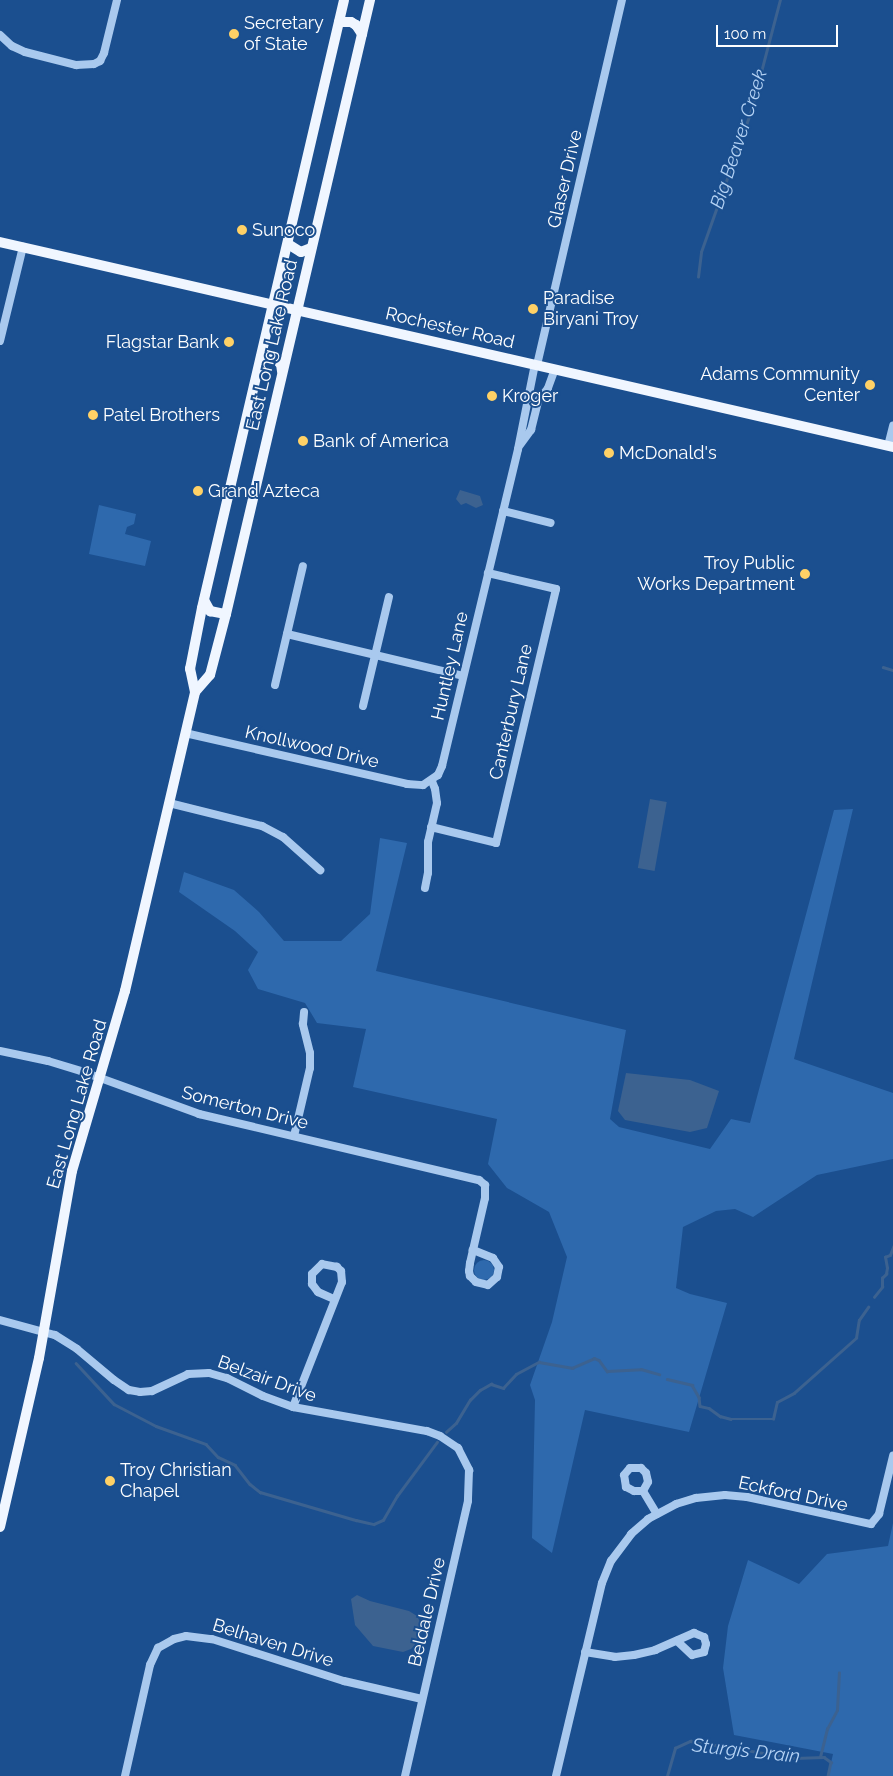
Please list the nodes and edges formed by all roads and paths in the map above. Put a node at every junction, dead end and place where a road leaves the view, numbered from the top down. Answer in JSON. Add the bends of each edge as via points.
{"nodes":[{"id":1,"x":117,"y":0,"type":"edge"},
{"id":2,"x":344,"y":0,"type":"edge"},
{"id":3,"x":370,"y":0,"type":"edge"},
{"id":4,"x":622,"y":0,"type":"edge"},
{"id":5,"x":339,"y":22,"type":"junction"},
{"id":6,"x":362,"y":34,"type":"junction"},
{"id":7,"x":0,"y":36,"type":"edge"},
{"id":8,"x":0,"y":242,"type":"edge"},
{"id":9,"x":288,"y":244,"type":"junction"},
{"id":10,"x":23,"y":247,"type":"junction"},
{"id":11,"x":312,"y":248,"type":"junction"},
{"id":12,"x":273,"y":304,"type":"junction"},
{"id":13,"x":297,"y":309,"type":"junction"},
{"id":14,"x":0,"y":341,"type":"edge"},
{"id":15,"x":261,"y":357,"type":"junction"},
{"id":16,"x":536,"y":364,"type":"junction"},
{"id":17,"x":555,"y":369,"type":"junction"},
{"id":18,"x":282,"y":370,"type":"junction"},
{"id":19,"x":893,"y":426,"type":"edge"},
{"id":20,"x":891,"y":446,"type":"edge"},
{"id":21,"x":518,"y":449,"type":"junction"},
{"id":22,"x":502,"y":511,"type":"junction"},
{"id":23,"x":551,"y":523,"type":"dead end"},
{"id":24,"x":303,"y":566,"type":"dead end"},
{"id":25,"x":488,"y":573,"type":"junction"},
{"id":26,"x":389,"y":597,"type":"dead end"},
{"id":27,"x":204,"y":600,"type":"junction"},
{"id":28,"x":226,"y":614,"type":"junction"},
{"id":29,"x":287,"y":634,"type":"junction"},
{"id":30,"x":375,"y":655,"type":"junction"},
{"id":31,"x":463,"y":676,"type":"junction"},
{"id":32,"x":275,"y":685,"type":"dead end"},
{"id":33,"x":195,"y":692,"type":"junction"},
{"id":34,"x":363,"y":706,"type":"dead end"},
{"id":35,"x":185,"y":733,"type":"junction"},
{"id":36,"x":432,"y":781,"type":"junction"},
{"id":37,"x":169,"y":803,"type":"junction"},
{"id":38,"x":431,"y":828,"type":"junction"},
{"id":39,"x":320,"y":870,"type":"dead end"},
{"id":40,"x":426,"y":888,"type":"dead end"},
{"id":41,"x":304,"y":1012,"type":"dead end"},
{"id":42,"x":0,"y":1051,"type":"edge"},
{"id":43,"x":100,"y":1078,"type":"junction"},
{"id":44,"x":294,"y":1136,"type":"junction"},
{"id":45,"x":473,"y":1250,"type":"junction"},
{"id":46,"x":334,"y":1299,"type":"junction"},
{"id":47,"x":0,"y":1320,"type":"edge"},
{"id":48,"x":45,"y":1330,"type":"junction"},
{"id":49,"x":293,"y":1407,"type":"junction"},
{"id":50,"x":464,"y":1456,"type":"joint"},
{"id":51,"x":893,"y":1456,"type":"edge"},
{"id":52,"x":890,"y":1479,"type":"edge"},
{"id":53,"x":643,"y":1491,"type":"dead end"},
{"id":54,"x":657,"y":1514,"type":"junction"},
{"id":55,"x":0,"y":1527,"type":"edge"},
{"id":56,"x":677,"y":1641,"type":"dead end"},
{"id":57,"x":585,"y":1652,"type":"junction"},
{"id":58,"x":422,"y":1699,"type":"junction"},
{"id":59,"x":125,"y":1776,"type":"edge"},
{"id":60,"x":405,"y":1776,"type":"edge"},
{"id":61,"x":556,"y":1776,"type":"edge"}],
"edges":[{"from":1,"to":7,"type":"street","via":[[100,62],[82,66],[33,55],[12,46]]},
{"from":2,"to":5,"type":"main road","name":"East Long Lake Road"},
{"from":3,"to":6,"type":"main road","name":"East Long Lake Road"},
{"from":4,"to":16,"type":"street","name":"Glaser Drive"},
{"from":5,"to":6,"type":"main road","via":[[351,22]]},
{"from":5,"to":9,"type":"main road","name":"East Long Lake Road"},
{"from":6,"to":11,"type":"main road","name":"East Long Lake Road"},
{"from":8,"to":10,"type":"main road","name":"Rochester Road"},
{"from":9,"to":11,"type":"main road","via":[[301,252]]},
{"from":9,"to":12,"type":"main road","name":"East Long Lake Road"},
{"from":10,"to":12,"type":"main road","name":"Rochester Road"},
{"from":10,"to":14,"type":"street"},
{"from":11,"to":13,"type":"main road","name":"East Long Lake Road"},
{"from":12,"to":13,"type":"main road","name":"Rochester Road"},
{"from":12,"to":15,"type":"main road","name":"East Long Lake Road"},
{"from":13,"to":16,"type":"main road","name":"Rochester Road"},
{"from":13,"to":18,"type":"main road","name":"East Long Lake Road"},
{"from":15,"to":18,"type":"main road","via":[[274,358]]},
{"from":15,"to":27,"type":"main road","name":"East Long Lake Road"},
{"from":16,"to":17,"type":"main road","name":"Rochester Road"},
{"from":16,"to":21,"type":"street","name":"Huntley Lane"},
{"from":17,"to":20,"type":"main road","name":"Rochester Road"},
{"from":17,"to":21,"type":"street","name":"Huntley Lane","via":[[548,388],[538,401],[531,430]]},
{"from":18,"to":28,"type":"main road","name":"East Long Lake Road"},
{"from":19,"to":20,"type":"street"},
{"from":21,"to":22,"type":"street","name":"Huntley Lane"},
{"from":22,"to":23,"type":"street"},
{"from":22,"to":25,"type":"street","name":"Huntley Lane"},
{"from":24,"to":29,"type":"street"},
{"from":25,"to":31,"type":"street","name":"Huntley Lane"},
{"from":25,"to":38,"type":"street","name":"Canterbury Lane","via":[[556,589],[496,843]]},
{"from":26,"to":30,"type":"street"},
{"from":27,"to":28,"type":"main road","via":[[210,611]]},
{"from":27,"to":33,"type":"main road","name":"East Long Lake Road","via":[[190,669]]},
{"from":28,"to":33,"type":"main road","name":"East Long Lake Road","via":[[210,675]]},
{"from":29,"to":30,"type":"street"},
{"from":29,"to":32,"type":"street"},
{"from":30,"to":31,"type":"street"},
{"from":30,"to":34,"type":"street"},
{"from":31,"to":36,"type":"street","name":"Huntley Lane","via":[[442,766]]},
{"from":33,"to":35,"type":"main road","name":"East Long Lake Road"},
{"from":35,"to":36,"type":"street","name":"Knollwood Drive","via":[[407,784]]},
{"from":35,"to":37,"type":"main road","name":"East Long Lake Road"},
{"from":36,"to":38,"type":"street","via":[[437,796]]},
{"from":37,"to":39,"type":"street","via":[[262,826],[283,837]]},
{"from":37,"to":43,"type":"main road","name":"East Long Lake Road","via":[[125,991]]},
{"from":38,"to":40,"type":"street"},
{"from":41,"to":44,"type":"street","via":[[310,1068]]},
{"from":42,"to":43,"type":"street","name":"Somerton Drive","via":[[48,1061]]},
{"from":43,"to":44,"type":"street","name":"Somerton Drive","via":[[194,1112]]},
{"from":43,"to":48,"type":"main road","name":"East Long Lake Road","via":[[69,1184]]},
{"from":44,"to":45,"type":"street","name":"Somerton Drive","via":[[473,1178],[484,1185],[485,1198]]},
{"from":45,"to":45,"type":"street","via":[[470,1276],[479,1284],[488,1285],[497,1277],[499,1267],[493,1258]]},
{"from":46,"to":46,"type":"street","via":[[342,1282],[341,1271],[333,1264],[322,1264],[312,1274],[312,1284],[318,1292]]},
{"from":46,"to":49,"type":"street"},
{"from":47,"to":48,"type":"street","name":"Belzair Drive"},
{"from":48,"to":49,"type":"street","name":"Belzair Drive","via":[[77,1349],[129,1390],[146,1392],[188,1374],[208,1373]]},
{"from":48,"to":55,"type":"main road","name":"East Long Lake Road"},
{"from":49,"to":50,"type":"street","name":"Belzair Drive","via":[[432,1433],[453,1444]]},
{"from":50,"to":58,"type":"street","name":"Beldale Drive","via":[[470,1480],[468,1501]]},
{"from":51,"to":52,"type":"street","name":"Eckford Drive"},
{"from":52,"to":54,"type":"street","name":"Eckford Drive","via":[[878,1518],[868,1525],[733,1495],[696,1498]]},
{"from":53,"to":54,"type":"street"},
{"from":54,"to":57,"type":"street","name":"Eckford Drive","via":[[631,1534],[611,1561],[602,1583]]},
{"from":56,"to":57,"type":"street","via":[[623,1657]]},
{"from":57,"to":61,"type":"street","name":"Eckford Drive"},
{"from":58,"to":59,"type":"street","name":"Belhaven Drive","via":[[339,1679],[212,1638],[186,1636],[174,1639],[158,1648],[150,1665]]},
{"from":58,"to":60,"type":"street","name":"Beldale Drive"}]}
